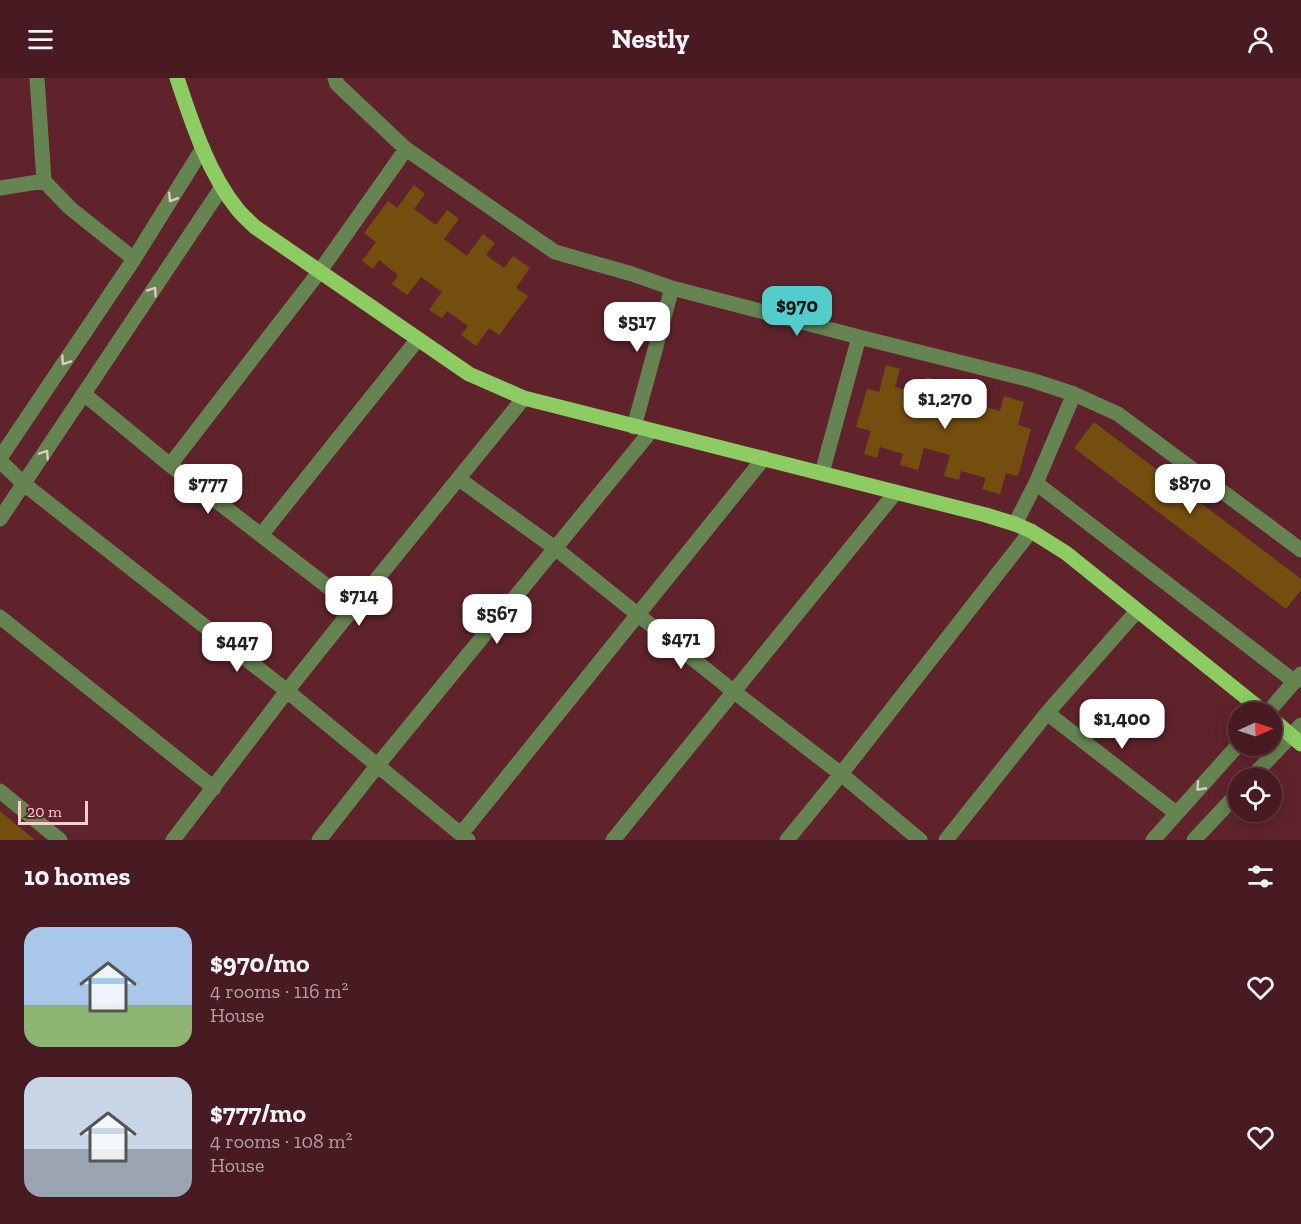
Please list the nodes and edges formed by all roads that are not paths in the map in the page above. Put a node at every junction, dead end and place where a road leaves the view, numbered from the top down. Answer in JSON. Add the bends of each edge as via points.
{"nodes":[{"id":1,"x":37,"y":78,"type":"edge"},
{"id":2,"x":177,"y":78,"type":"edge"},
{"id":3,"x":334,"y":78,"type":"edge"},
{"id":4,"x":203,"y":148,"type":"junction"},
{"id":5,"x":406,"y":149,"type":"junction"},
{"id":6,"x":44,"y":181,"type":"junction"},
{"id":7,"x":222,"y":187,"type":"junction"},
{"id":8,"x":0,"y":188,"type":"edge"},
{"id":9,"x":134,"y":259,"type":"junction"},
{"id":10,"x":320,"y":271,"type":"junction"},
{"id":11,"x":672,"y":288,"type":"junction"},
{"id":12,"x":860,"y":337,"type":"junction"},
{"id":13,"x":418,"y":339,"type":"junction"},
{"id":14,"x":84,"y":394,"type":"junction"},
{"id":15,"x":1074,"y":394,"type":"junction"},
{"id":16,"x":524,"y":398,"type":"junction"},
{"id":17,"x":634,"y":427,"type":"junction"},
{"id":18,"x":651,"y":431,"type":"junction"},
{"id":19,"x":764,"y":458,"type":"junction"},
{"id":20,"x":0,"y":459,"type":"edge"},
{"id":21,"x":170,"y":465,"type":"junction"},
{"id":22,"x":822,"y":473,"type":"junction"},
{"id":23,"x":459,"y":479,"type":"junction"},
{"id":24,"x":1036,"y":483,"type":"junction"},
{"id":25,"x":24,"y":484,"type":"junction"},
{"id":26,"x":896,"y":492,"type":"junction"},
{"id":27,"x":0,"y":519,"type":"edge"},
{"id":28,"x":1015,"y":524,"type":"junction"},
{"id":29,"x":1031,"y":531,"type":"junction"},
{"id":30,"x":261,"y":535,"type":"junction"},
{"id":31,"x":555,"y":548,"type":"junction"},
{"id":32,"x":1301,"y":550,"type":"edge"},
{"id":33,"x":354,"y":607,"type":"junction"},
{"id":34,"x":1137,"y":611,"type":"junction"},
{"id":35,"x":638,"y":614,"type":"junction"},
{"id":36,"x":0,"y":617,"type":"edge"},
{"id":37,"x":1298,"y":678,"type":"edge"},
{"id":38,"x":733,"y":691,"type":"junction"},
{"id":39,"x":287,"y":692,"type":"junction"},
{"id":40,"x":1253,"y":702,"type":"edge"},
{"id":41,"x":1275,"y":702,"type":"edge"},
{"id":42,"x":1047,"y":713,"type":"junction"},
{"id":43,"x":1282,"y":725,"type":"edge"},
{"id":44,"x":1298,"y":735,"type":"edge"},
{"id":45,"x":1228,"y":756,"type":"edge"},
{"id":46,"x":377,"y":766,"type":"junction"},
{"id":47,"x":1262,"y":768,"type":"edge"},
{"id":48,"x":841,"y":774,"type":"junction"},
{"id":49,"x":214,"y":788,"type":"junction"},
{"id":50,"x":0,"y":791,"type":"edge"},
{"id":51,"x":1228,"y":804,"type":"edge"},
{"id":52,"x":1176,"y":813,"type":"junction"},
{"id":53,"x":464,"y":837,"type":"edge"},
{"id":54,"x":60,"y":840,"type":"edge"},
{"id":55,"x":173,"y":840,"type":"edge"},
{"id":56,"x":320,"y":840,"type":"edge"},
{"id":57,"x":613,"y":840,"type":"edge"},
{"id":58,"x":787,"y":840,"type":"edge"},
{"id":59,"x":920,"y":840,"type":"edge"},
{"id":60,"x":946,"y":840,"type":"edge"},
{"id":61,"x":1153,"y":840,"type":"edge"},
{"id":62,"x":1194,"y":840,"type":"edge"}],
"edges":[{"from":1,"to":6,"type":"street"},
{"from":2,"to":4,"type":"main road"},
{"from":3,"to":5,"type":"street"},
{"from":4,"to":7,"type":"main road"},
{"from":4,"to":9,"type":"street","one_way":true},
{"from":5,"to":10,"type":"street"},
{"from":5,"to":11,"type":"street","via":[[555,252]]},
{"from":6,"to":8,"type":"street"},
{"from":6,"to":9,"type":"street","via":[[70,208]]},
{"from":7,"to":10,"type":"main road","via":[[255,227]]},
{"from":14,"to":7,"type":"street","one_way":true},
{"from":9,"to":20,"type":"street","one_way":true},
{"from":10,"to":13,"type":"main road"},
{"from":10,"to":21,"type":"street"},
{"from":11,"to":12,"type":"street"},
{"from":11,"to":17,"type":"street"},
{"from":12,"to":15,"type":"street"},
{"from":12,"to":22,"type":"street"},
{"from":13,"to":16,"type":"main road","via":[[469,374]]},
{"from":13,"to":30,"type":"street"},
{"from":14,"to":21,"type":"street"},
{"from":25,"to":14,"type":"street","one_way":true},
{"from":15,"to":24,"type":"street"},
{"from":15,"to":32,"type":"street","via":[[1118,414]]},
{"from":16,"to":17,"type":"main road"},
{"from":16,"to":23,"type":"street"},
{"from":17,"to":18,"type":"main road"},
{"from":18,"to":19,"type":"main road"},
{"from":18,"to":31,"type":"street"},
{"from":19,"to":22,"type":"main road"},
{"from":19,"to":35,"type":"street"},
{"from":20,"to":25,"type":"street"},
{"from":21,"to":30,"type":"street"},
{"from":22,"to":26,"type":"main road"},
{"from":23,"to":31,"type":"street"},
{"from":23,"to":33,"type":"street"},
{"from":24,"to":28,"type":"street"},
{"from":24,"to":37,"type":"street"},
{"from":25,"to":27,"type":"street"},
{"from":25,"to":39,"type":"street"},
{"from":26,"to":28,"type":"main road"},
{"from":26,"to":38,"type":"street"},
{"from":28,"to":29,"type":"main road"},
{"from":29,"to":34,"type":"main road","via":[[1066,553]]},
{"from":29,"to":48,"type":"street"},
{"from":30,"to":33,"type":"street"},
{"from":31,"to":35,"type":"street"},
{"from":31,"to":46,"type":"street"},
{"from":33,"to":39,"type":"street"},
{"from":34,"to":40,"type":"main road"},
{"from":34,"to":42,"type":"street"},
{"from":35,"to":38,"type":"street"},
{"from":35,"to":53,"type":"street"},
{"from":36,"to":49,"type":"street"},
{"from":37,"to":41,"type":"street"},
{"from":38,"to":48,"type":"street"},
{"from":38,"to":57,"type":"street"},
{"from":39,"to":46,"type":"street"},
{"from":39,"to":49,"type":"street"},
{"from":42,"to":52,"type":"street"},
{"from":42,"to":60,"type":"street"},
{"from":43,"to":44,"type":"main road"},
{"from":44,"to":47,"type":"street"},
{"from":45,"to":52,"type":"street","one_way":true},
{"from":46,"to":53,"type":"street"},
{"from":46,"to":56,"type":"street"},
{"from":48,"to":58,"type":"street"},
{"from":48,"to":59,"type":"street"},
{"from":49,"to":55,"type":"street"},
{"from":50,"to":54,"type":"street"},
{"from":51,"to":62,"type":"street"},
{"from":52,"to":61,"type":"street"}]}
